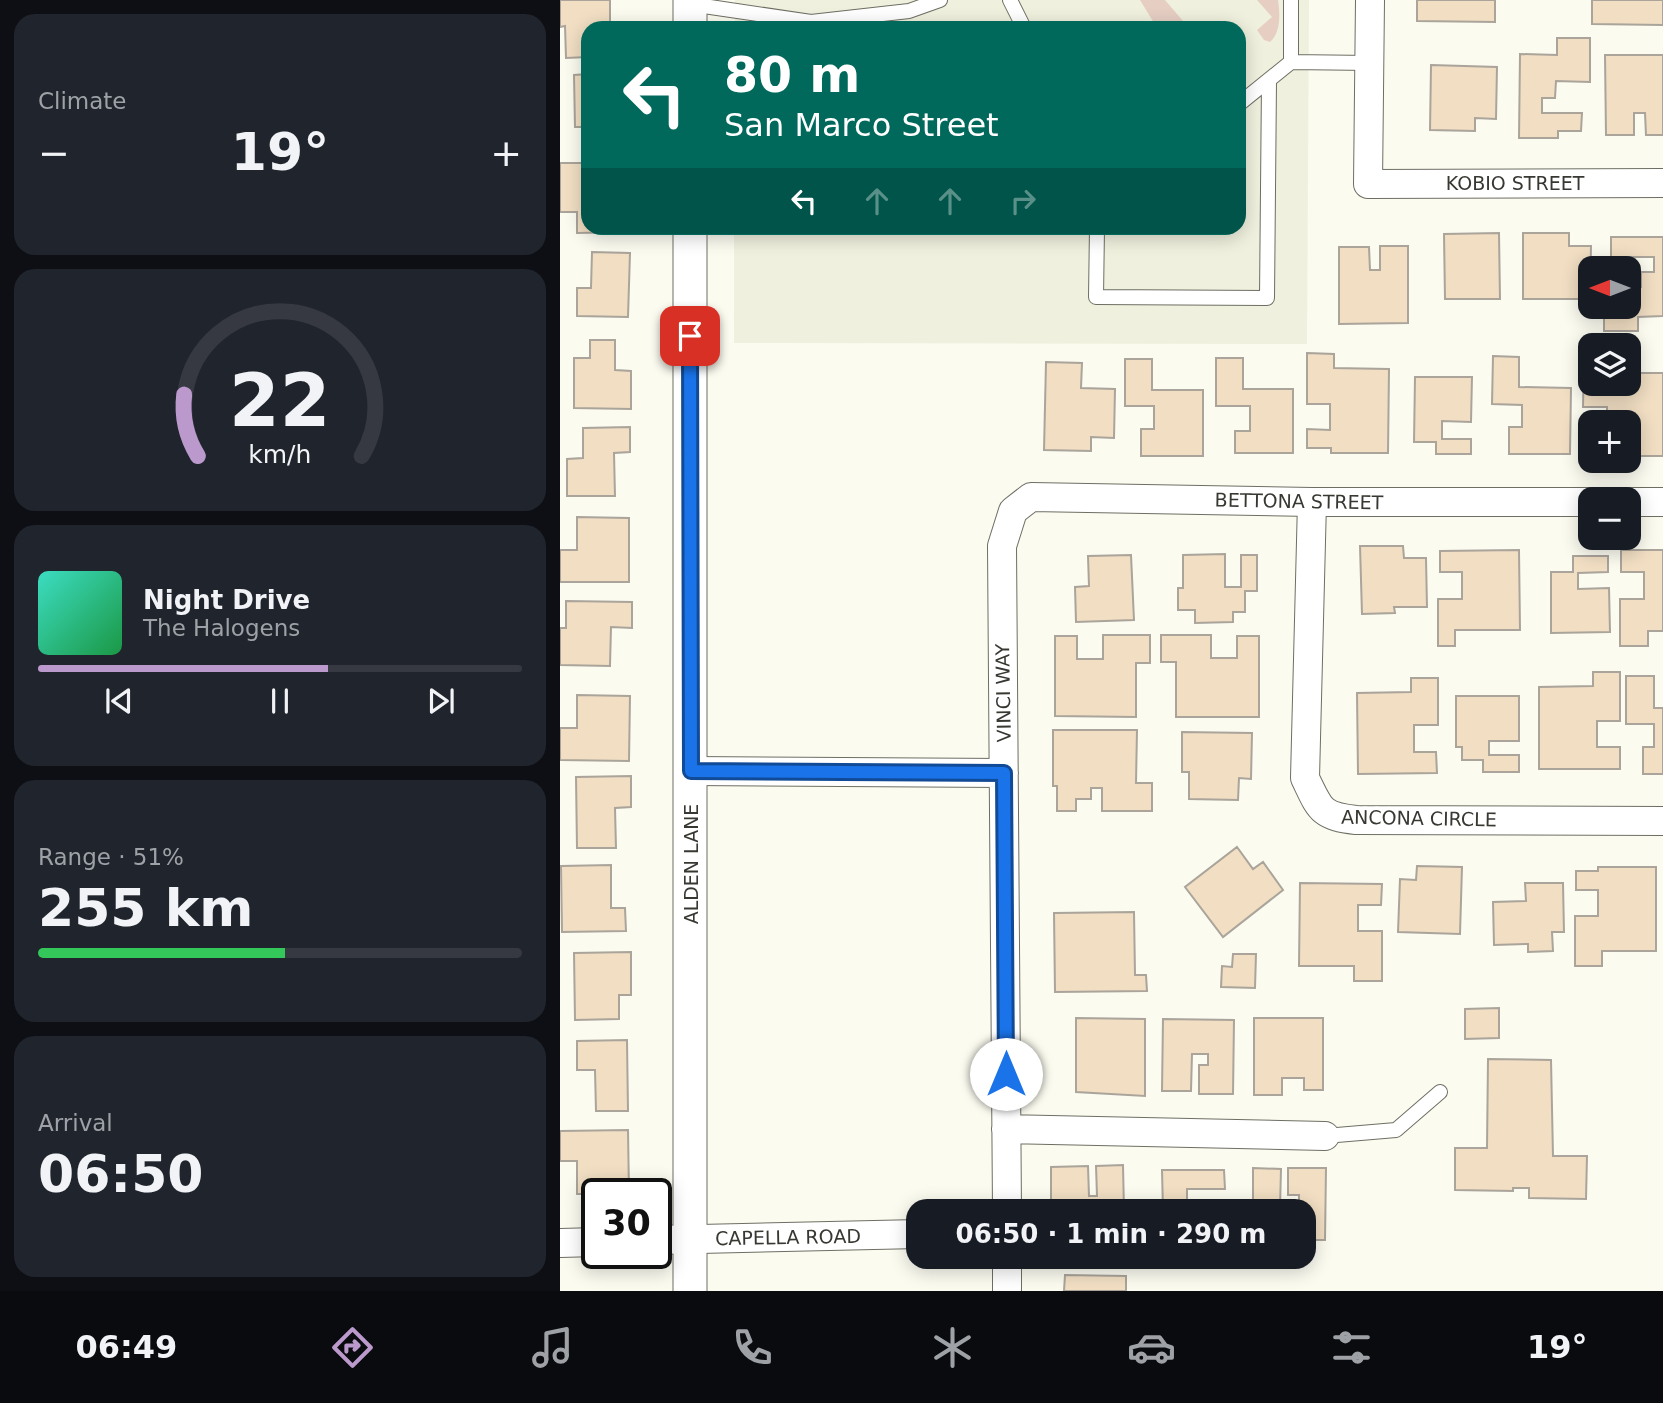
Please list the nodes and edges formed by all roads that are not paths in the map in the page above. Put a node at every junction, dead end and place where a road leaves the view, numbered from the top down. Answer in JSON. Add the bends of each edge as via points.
{"nodes":[{"id":1,"x":940,"y":0,"type":"edge"},
{"id":2,"x":1010,"y":0,"type":"edge"},
{"id":3,"x":1291,"y":0,"type":"edge"},
{"id":4,"x":1370,"y":0,"type":"edge"},
{"id":5,"x":690,"y":11,"type":"edge"},
{"id":6,"x":800,"y":21,"type":"edge"},
{"id":7,"x":819,"y":21,"type":"edge"},
{"id":8,"x":1020,"y":21,"type":"edge"},
{"id":9,"x":1291,"y":62,"type":"junction"},
{"id":10,"x":1370,"y":63,"type":"junction"},
{"id":11,"x":1269,"y":81,"type":"junction"},
{"id":12,"x":1246,"y":99,"type":"edge"},
{"id":13,"x":1663,"y":183,"type":"edge"},
{"id":14,"x":690,"y":235,"type":"edge"},
{"id":15,"x":1097,"y":235,"type":"edge"},
{"id":16,"x":1312,"y":502,"type":"junction"},
{"id":17,"x":1578,"y":502,"type":"edge"},
{"id":18,"x":1641,"y":502,"type":"edge"},
{"id":19,"x":1663,"y":502,"type":"edge"},
{"id":20,"x":1013,"y":511,"type":"joint"},
{"id":21,"x":691,"y":771,"type":"junction"},
{"id":22,"x":1004,"y":773,"type":"junction"},
{"id":23,"x":1663,"y":821,"type":"edge"},
{"id":24,"x":1440,"y":1092,"type":"dead end"},
{"id":25,"x":1006,"y":1129,"type":"junction"},
{"id":26,"x":1325,"y":1136,"type":"joint"},
{"id":27,"x":1007,"y":1199,"type":"edge"},
{"id":28,"x":906,"y":1234,"type":"edge"},
{"id":29,"x":672,"y":1240,"type":"edge"},
{"id":30,"x":690,"y":1240,"type":"junction"},
{"id":31,"x":581,"y":1242,"type":"edge"},
{"id":32,"x":560,"y":1243,"type":"edge"},
{"id":33,"x":1007,"y":1269,"type":"edge"},
{"id":34,"x":690,"y":1291,"type":"edge"},
{"id":35,"x":1007,"y":1291,"type":"edge"}],
"edges":[{"from":1,"to":7,"type":"lane","via":[[909,10]]},
{"from":2,"to":8,"type":"lane"},
{"from":3,"to":9,"type":"lane"},
{"from":4,"to":10,"type":"street"},
{"from":5,"to":6,"type":"lane"},
{"from":9,"to":10,"type":"lane"},
{"from":9,"to":11,"type":"lane"},
{"from":10,"to":13,"type":"street","name":"KOBIO STREET","via":[[1368,184]]},
{"from":11,"to":12,"type":"lane"},
{"from":11,"to":15,"type":"lane","via":[[1267,298],[1096,297]]},
{"from":14,"to":21,"type":"street","name":"ALDEN LANE"},
{"from":16,"to":17,"type":"street","name":"BETTONA STREET"},
{"from":16,"to":20,"type":"street","name":"BETTONA STREET","via":[[1031,497]]},
{"from":16,"to":23,"type":"street","name":"ANCONA CIRCLE","via":[[1305,778],[1319,807],[1334,818],[1356,820]]},
{"from":18,"to":19,"type":"street"},
{"from":20,"to":22,"type":"street","name":"VINCI WAY","via":[[1002,546]]},
{"from":21,"to":22,"type":"street"},
{"from":21,"to":30,"type":"street","name":"ALDEN LANE"},
{"from":22,"to":25,"type":"street","name":"VINCI WAY"},
{"from":24,"to":26,"type":"lane","via":[[1396,1130]]},
{"from":25,"to":26,"type":"street"},
{"from":25,"to":27,"type":"street","name":"VINCI WAY"},
{"from":28,"to":30,"type":"street","name":"CAPELLA ROAD"},
{"from":29,"to":30,"type":"street","name":"CAPELLA ROAD"},
{"from":30,"to":34,"type":"street","name":"ALDEN LANE"},
{"from":31,"to":32,"type":"street"},
{"from":33,"to":35,"type":"street"}]}
